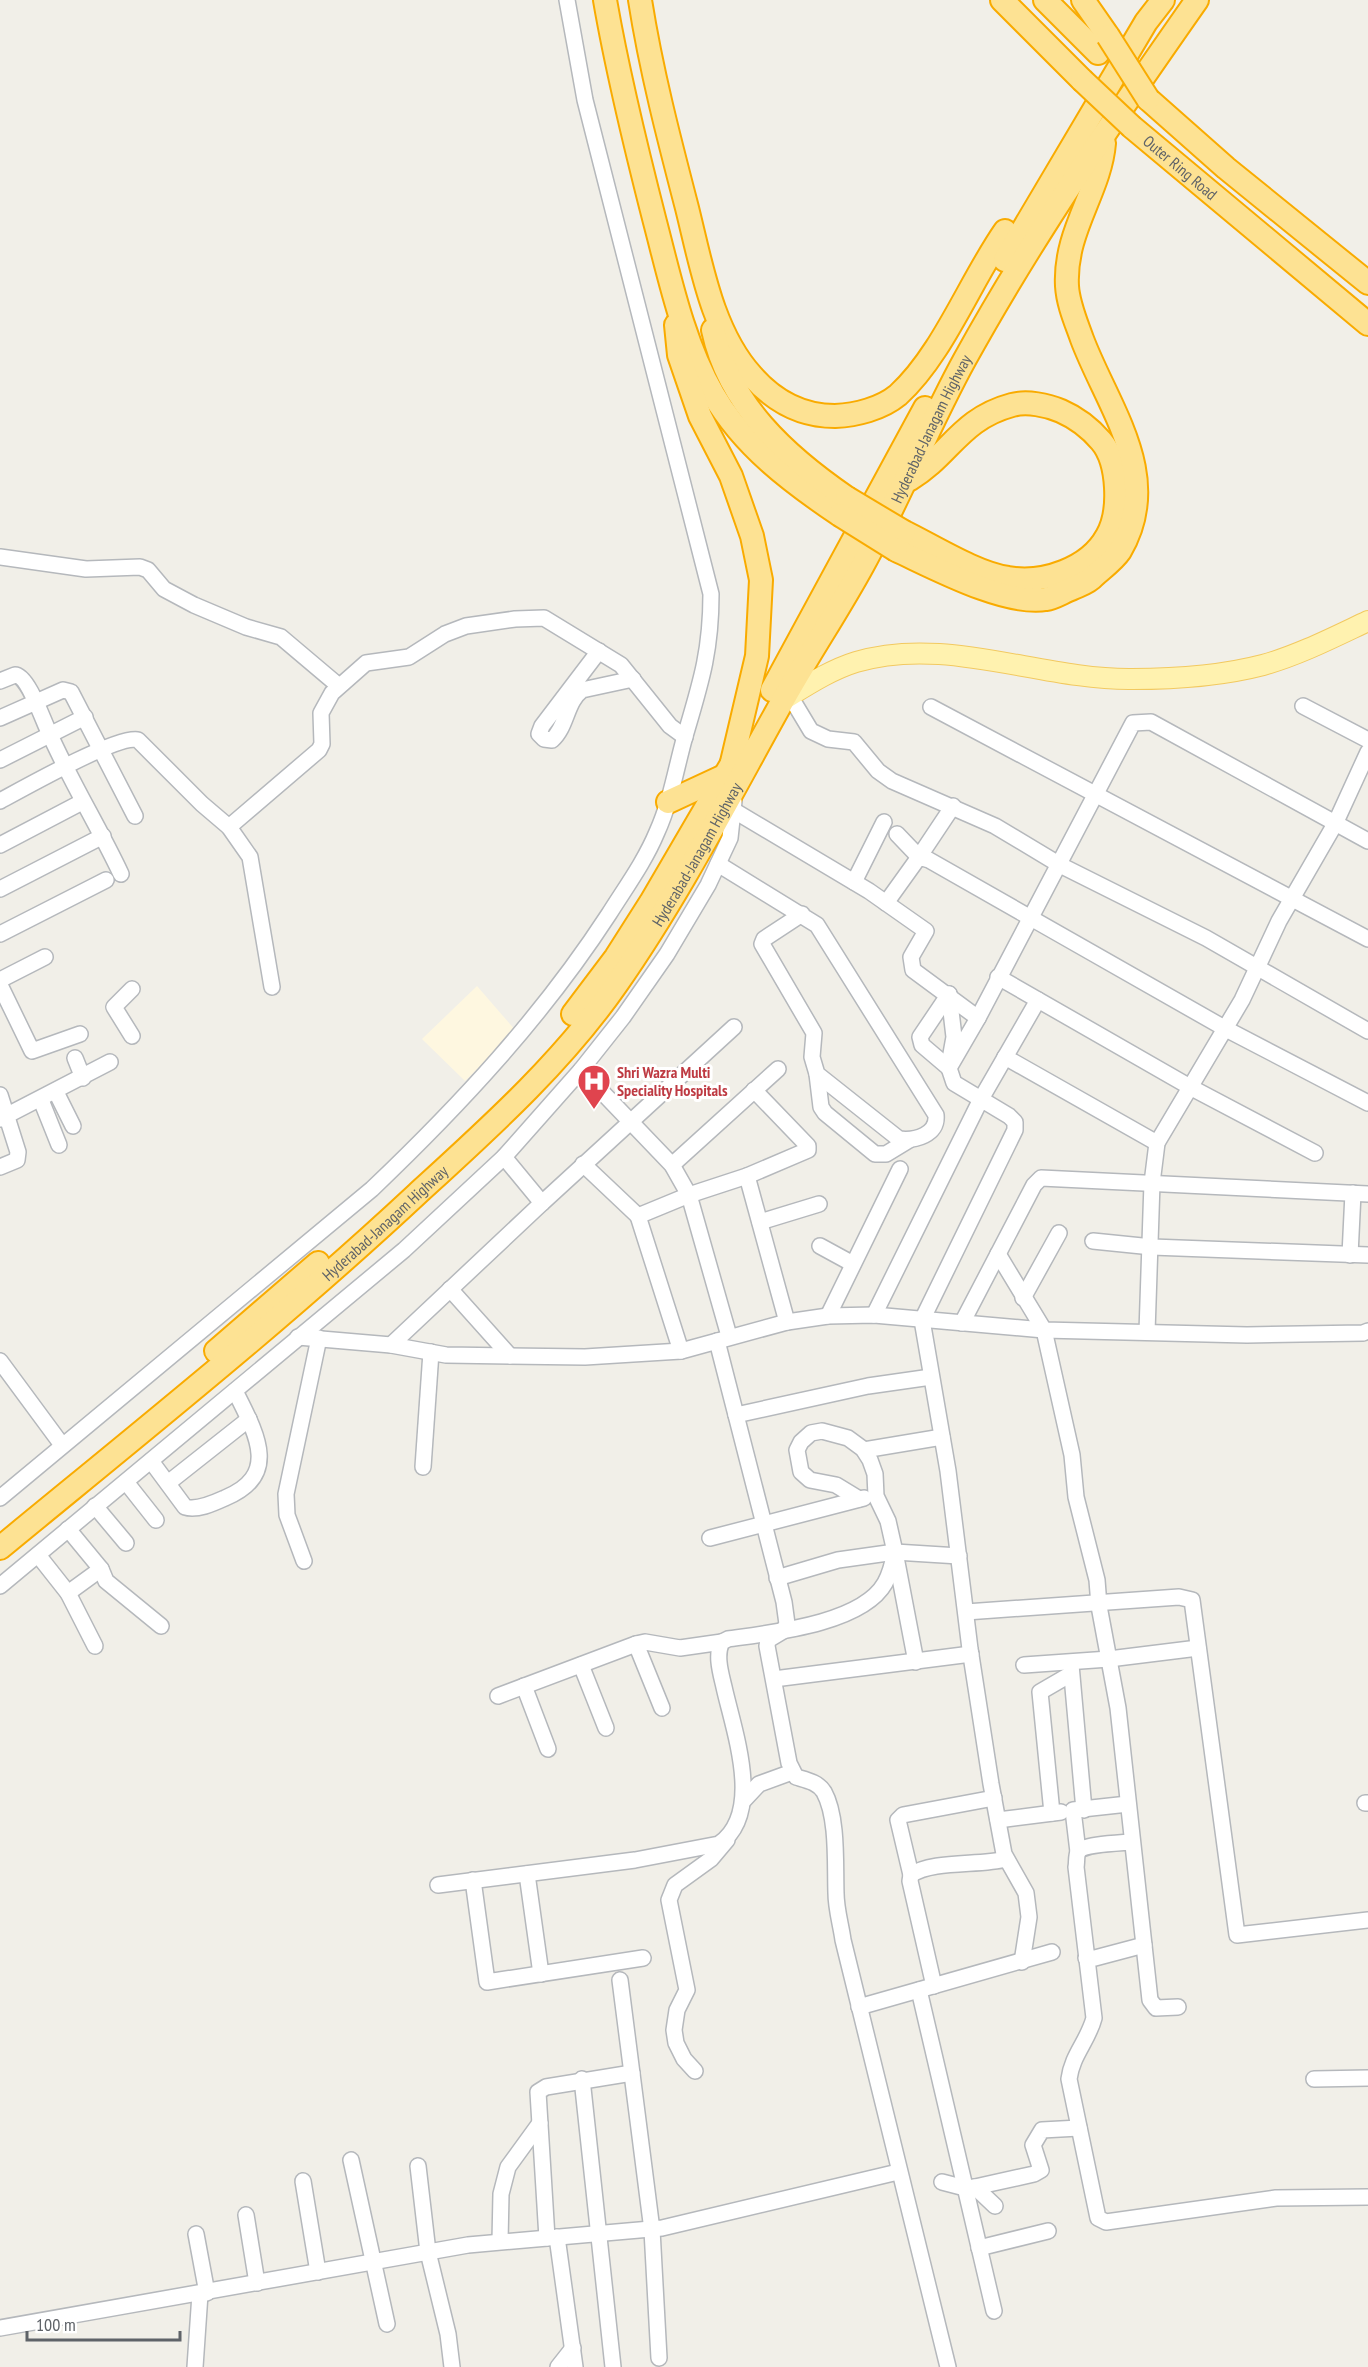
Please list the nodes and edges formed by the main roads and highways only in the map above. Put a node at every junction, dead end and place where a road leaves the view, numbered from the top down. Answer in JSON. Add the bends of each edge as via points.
{"nodes":[{"id":1,"x":605,"y":0,"type":"edge"},
{"id":2,"x":640,"y":0,"type":"edge"},
{"id":3,"x":1002,"y":0,"type":"edge"},
{"id":4,"x":1045,"y":0,"type":"edge"},
{"id":5,"x":1163,"y":0,"type":"edge"},
{"id":6,"x":1197,"y":0,"type":"edge"},
{"id":7,"x":1087,"y":6,"type":"edge"},
{"id":8,"x":1103,"y":44,"type":"junction"},
{"id":9,"x":1105,"y":132,"type":"junction"},
{"id":10,"x":1036,"y":207,"type":"junction"},
{"id":11,"x":705,"y":281,"type":"junction"},
{"id":12,"x":1368,"y":283,"type":"edge"},
{"id":13,"x":673,"y":290,"type":"junction"},
{"id":14,"x":1368,"y":324,"type":"edge"},
{"id":15,"x":904,"y":483,"type":"junction"},
{"id":16,"x":843,"y":507,"type":"junction"},
{"id":17,"x":900,"y":541,"type":"junction"},
{"id":18,"x":1368,"y":621,"type":"edge"},
{"id":19,"x":787,"y":698,"type":"junction"},
{"id":20,"x":730,"y":777,"type":"junction"},
{"id":21,"x":668,"y":802,"type":"road end"},
{"id":22,"x":0,"y":1533,"type":"edge"},
{"id":23,"x":0,"y":1548,"type":"edge"}],
"edges":[{"from":1,"to":13,"type":"highway","via":[[615,56]]},
{"from":2,"to":11,"type":"highway","via":[[653,73]]},
{"from":3,"to":14,"type":"highway","name":"Outer Ring Road","bridge":true,"via":[[1132,127]]},
{"from":4,"to":8,"type":"highway","name":"Outer Ring Road"},
{"from":5,"to":10,"type":"highway","name":"Hyderabad-Janagam Highway"},
{"from":6,"to":9,"type":"highway","name":"Hyderabad-Janagam Highway"},
{"from":7,"to":8,"type":"highway"},
{"from":8,"to":12,"type":"highway","name":"Outer Ring Road","bridge":true,"via":[[1148,99]]},
{"from":9,"to":15,"type":"highway","name":"Hyderabad-Janagam Highway","via":[[1013,275],[962,365]]},
{"from":9,"to":17,"type":"highway","via":[[1102,161],[1074,236],[1067,288],[1076,323],[1125,434],[1138,476],[1135,520],[1119,553],[1089,581],[1045,599],[1001,595],[958,579]]},
{"from":10,"to":11,"type":"highway","via":[[1004,232],[950,325],[897,395],[872,410],[856,414],[822,416],[799,412],[779,401],[751,376],[727,338]]},
{"from":10,"to":20,"type":"highway","name":"Hyderabad-Janagam Highway"},
{"from":11,"to":16,"type":"highway","via":[[717,348],[735,387],[764,431]]},
{"from":13,"to":16,"type":"highway","via":[[713,394],[755,449],[790,482]]},
{"from":13,"to":20,"type":"highway","via":[[679,355],[700,416],[730,476],[752,536],[761,580],[757,656]]},
{"from":15,"to":17,"type":"highway","via":[[978,418],[1014,404],[1047,405],[1079,419],[1102,442],[1115,474],[1116,509],[1107,537],[1085,562],[1046,578],[1007,578]]},
{"from":15,"to":19,"type":"highway","name":"Hyderabad-Janagam Highway","via":[[864,563]]},
{"from":16,"to":17,"type":"highway","bridge":true},
{"from":18,"to":19,"type":"main road","via":[[1263,665],[1198,676],[1082,677],[941,654],[892,654],[855,662]]},
{"from":19,"to":20,"type":"highway","name":"Hyderabad-Janagam Highway"},
{"from":20,"to":21,"type":"highway"},
{"from":20,"to":22,"type":"highway","name":"Hyderabad-Janagam Highway","via":[[616,957],[530,1066],[368,1220]]},
{"from":20,"to":23,"type":"highway","name":"Hyderabad-Janagam Highway","via":[[672,897],[615,987],[528,1088],[267,1329]]}]}
